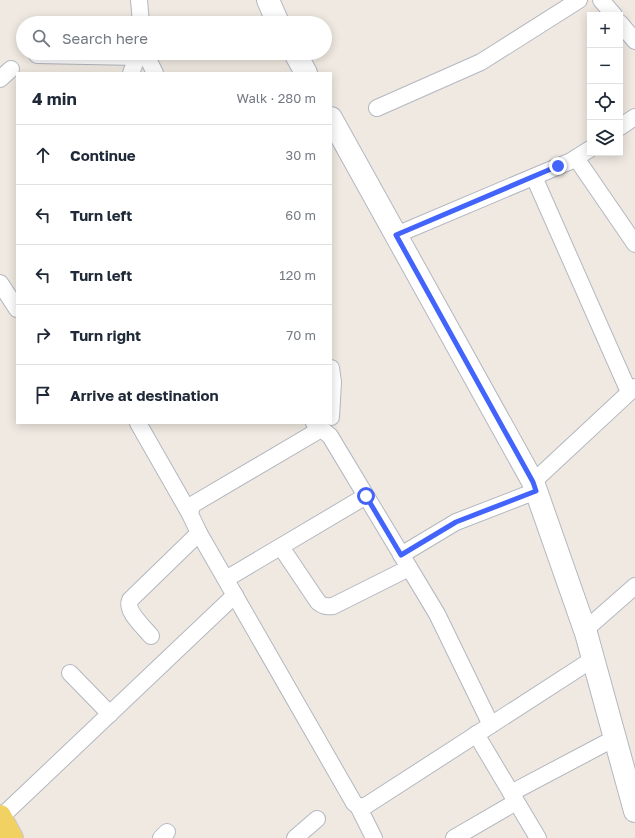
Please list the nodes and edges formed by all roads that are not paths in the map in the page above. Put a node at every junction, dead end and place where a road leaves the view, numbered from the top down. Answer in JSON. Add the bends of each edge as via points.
{"nodes":[{"id":1,"x":139,"y":0,"type":"edge"},
{"id":2,"x":268,"y":0,"type":"edge"},
{"id":3,"x":578,"y":0,"type":"edge"},
{"id":4,"x":601,"y":0,"type":"edge"},
{"id":5,"x":611,"y":12,"type":"edge"},
{"id":6,"x":140,"y":16,"type":"edge"},
{"id":7,"x":275,"y":16,"type":"edge"},
{"id":8,"x":623,"y":27,"type":"edge"},
{"id":9,"x":635,"y":41,"type":"edge"},
{"id":10,"x":137,"y":60,"type":"edge"},
{"id":11,"x":145,"y":60,"type":"edge"},
{"id":12,"x":299,"y":60,"type":"edge"},
{"id":13,"x":131,"y":72,"type":"edge"},
{"id":14,"x":154,"y":72,"type":"edge"},
{"id":15,"x":305,"y":72,"type":"edge"},
{"id":16,"x":378,"y":108,"type":"dead end"},
{"id":17,"x":635,"y":116,"type":"edge"},
{"id":18,"x":332,"y":120,"type":"edge"},
{"id":19,"x":623,"y":125,"type":"edge"},
{"id":20,"x":587,"y":151,"type":"edge"},
{"id":21,"x":576,"y":158,"type":"junction"},
{"id":22,"x":534,"y":177,"type":"junction"},
{"id":23,"x":396,"y":235,"type":"junction"},
{"id":24,"x":635,"y":244,"type":"edge"},
{"id":25,"x":0,"y":283,"type":"edge"},
{"id":26,"x":16,"y":307,"type":"edge"},
{"id":27,"x":332,"y":375,"type":"edge"},
{"id":28,"x":332,"y":388,"type":"edge"},
{"id":29,"x":632,"y":389,"type":"edge"},
{"id":30,"x":139,"y":424,"type":"edge"},
{"id":31,"x":325,"y":426,"type":"edge"},
{"id":32,"x":534,"y":486,"type":"junction"},
{"id":33,"x":366,"y":496,"type":"junction"},
{"id":34,"x":190,"y":514,"type":"junction"},
{"id":35,"x":199,"y":532,"type":"junction"},
{"id":36,"x":281,"y":547,"type":"junction"},
{"id":37,"x":405,"y":561,"type":"junction"},
{"id":38,"x":226,"y":579,"type":"junction"},
{"id":39,"x":635,"y":586,"type":"edge"},
{"id":40,"x":235,"y":595,"type":"junction"},
{"id":41,"x":585,"y":630,"type":"junction"},
{"id":42,"x":151,"y":636,"type":"dead end"},
{"id":43,"x":593,"y":659,"type":"junction"},
{"id":44,"x":70,"y":673,"type":"dead end"},
{"id":45,"x":110,"y":714,"type":"junction"},
{"id":46,"x":491,"y":725,"type":"junction"},
{"id":47,"x":476,"y":734,"type":"junction"},
{"id":48,"x":615,"y":738,"type":"junction"},
{"id":49,"x":513,"y":798,"type":"junction"},
{"id":50,"x":358,"y":806,"type":"junction"},
{"id":51,"x":635,"y":811,"type":"edge"},
{"id":52,"x":0,"y":817,"type":"edge"},
{"id":53,"x":317,"y":819,"type":"dead end"},
{"id":54,"x":12,"y":838,"type":"edge"},
{"id":55,"x":296,"y":838,"type":"edge"},
{"id":56,"x":374,"y":838,"type":"edge"},
{"id":57,"x":454,"y":838,"type":"edge"},
{"id":58,"x":538,"y":838,"type":"edge"}],
"edges":[{"from":1,"to":6,"type":"street"},
{"from":2,"to":7,"type":"street"},
{"from":3,"to":16,"type":"street","via":[[481,62]]},
{"from":4,"to":5,"type":"street"},
{"from":8,"to":9,"type":"street"},
{"from":10,"to":13,"type":"street"},
{"from":11,"to":14,"type":"street"},
{"from":12,"to":15,"type":"street"},
{"from":17,"to":19,"type":"street"},
{"from":18,"to":23,"type":"street"},
{"from":20,"to":21,"type":"street"},
{"from":21,"to":22,"type":"street"},
{"from":21,"to":24,"type":"street"},
{"from":22,"to":23,"type":"street"},
{"from":22,"to":29,"type":"street"},
{"from":23,"to":32,"type":"street"},
{"from":25,"to":26,"type":"street"},
{"from":27,"to":28,"type":"street"},
{"from":29,"to":32,"type":"street"},
{"from":30,"to":34,"type":"street"},
{"from":31,"to":33,"type":"street"},
{"from":31,"to":34,"type":"street","via":[[192,505]]},
{"from":32,"to":37,"type":"street","via":[[456,522]]},
{"from":32,"to":41,"type":"street"},
{"from":33,"to":36,"type":"street"},
{"from":33,"to":37,"type":"street"},
{"from":34,"to":35,"type":"street"},
{"from":35,"to":38,"type":"street"},
{"from":35,"to":42,"type":"street","via":[[130,600],[130,611]]},
{"from":36,"to":37,"type":"street","via":[[318,602],[327,607]]},
{"from":36,"to":38,"type":"street"},
{"from":37,"to":46,"type":"street","via":[[437,614]]},
{"from":38,"to":40,"type":"street"},
{"from":39,"to":41,"type":"street"},
{"from":40,"to":45,"type":"street"},
{"from":40,"to":50,"type":"street"},
{"from":41,"to":43,"type":"street"},
{"from":43,"to":46,"type":"street"},
{"from":43,"to":48,"type":"street"},
{"from":44,"to":45,"type":"street"},
{"from":45,"to":52,"type":"street"},
{"from":46,"to":47,"type":"street"},
{"from":47,"to":49,"type":"street"},
{"from":47,"to":50,"type":"street","via":[[367,805]]},
{"from":48,"to":49,"type":"street"},
{"from":48,"to":51,"type":"street"},
{"from":49,"to":57,"type":"street"},
{"from":49,"to":58,"type":"street"},
{"from":50,"to":56,"type":"street"},
{"from":52,"to":54,"type":"main road"},
{"from":53,"to":55,"type":"street"}]}
